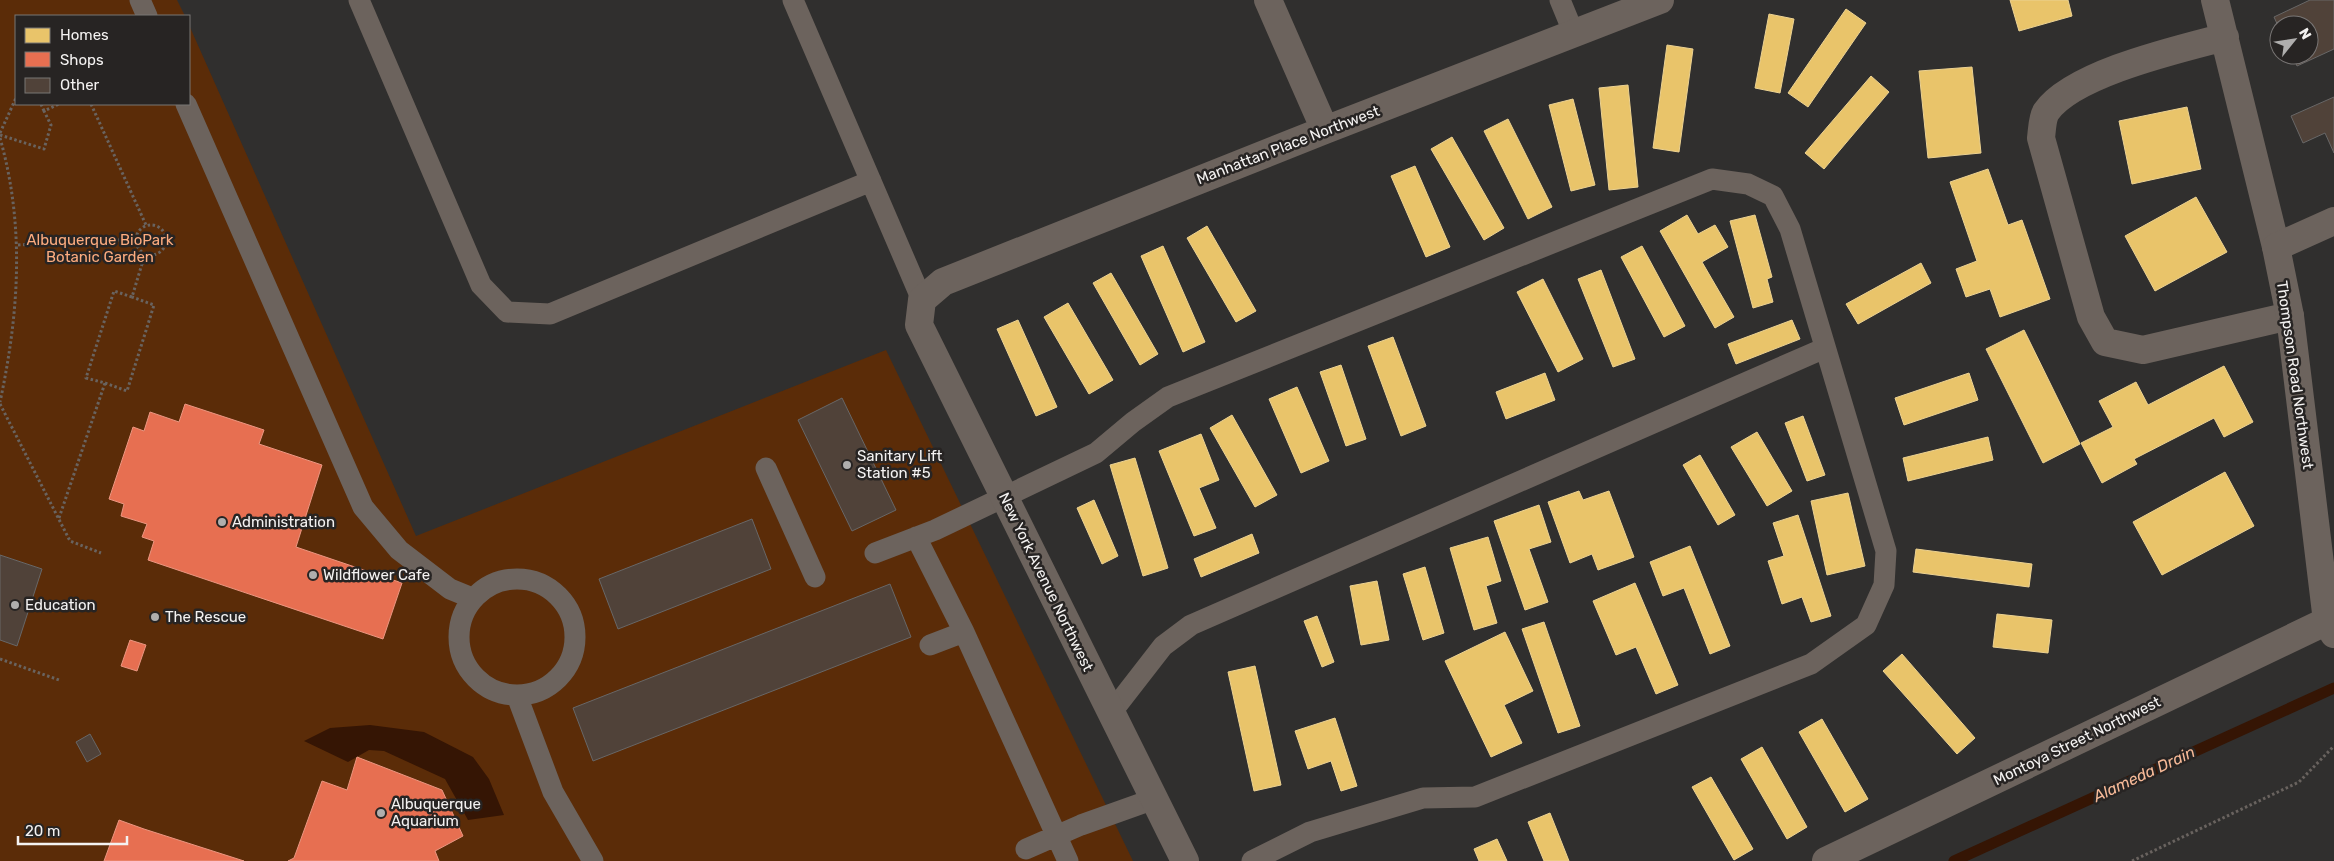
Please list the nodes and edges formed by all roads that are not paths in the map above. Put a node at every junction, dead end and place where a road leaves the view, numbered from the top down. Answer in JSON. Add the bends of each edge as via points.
{"nodes":[{"id":1,"x":140,"y":0,"type":"edge"},
{"id":2,"x":359,"y":0,"type":"edge"},
{"id":3,"x":793,"y":0,"type":"edge"},
{"id":4,"x":1268,"y":0,"type":"edge"},
{"id":5,"x":1560,"y":0,"type":"edge"},
{"id":6,"x":1660,"y":0,"type":"edge"},
{"id":7,"x":2215,"y":0,"type":"edge"},
{"id":8,"x":147,"y":15,"type":"edge"},
{"id":9,"x":1574,"y":34,"type":"junction"},
{"id":10,"x":2225,"y":37,"type":"junction"},
{"id":11,"x":186,"y":105,"type":"edge"},
{"id":12,"x":1325,"y":130,"type":"junction"},
{"id":13,"x":871,"y":181,"type":"junction"},
{"id":14,"x":2334,"y":221,"type":"edge"},
{"id":15,"x":2276,"y":247,"type":"junction"},
{"id":16,"x":922,"y":300,"type":"junction"},
{"id":17,"x":2290,"y":316,"type":"junction"},
{"id":18,"x":1825,"y":348,"type":"junction"},
{"id":19,"x":766,"y":468,"type":"dead end"},
{"id":20,"x":1005,"y":497,"type":"junction"},
{"id":21,"x":916,"y":538,"type":"junction"},
{"id":22,"x":875,"y":553,"type":"dead end"},
{"id":23,"x":815,"y":577,"type":"dead end"},
{"id":24,"x":472,"y":598,"type":"junction"},
{"id":25,"x":2330,"y":627,"type":"edge"},
{"id":26,"x":964,"y":632,"type":"junction"},
{"id":27,"x":930,"y":646,"type":"dead end"},
{"id":28,"x":517,"y":696,"type":"junction"},
{"id":29,"x":1111,"y":713,"type":"junction"},
{"id":30,"x":1154,"y":799,"type":"junction"},
{"id":31,"x":1057,"y":834,"type":"junction"},
{"id":32,"x":1026,"y":849,"type":"dead end"},
{"id":33,"x":593,"y":861,"type":"edge"},
{"id":34,"x":1068,"y":861,"type":"edge"},
{"id":35,"x":1185,"y":861,"type":"edge"},
{"id":36,"x":1252,"y":861,"type":"edge"},
{"id":37,"x":1826,"y":861,"type":"edge"}],
"edges":[{"from":1,"to":8,"type":"lane"},
{"from":2,"to":13,"type":"lane","via":[[481,285],[507,312],[550,314]]},
{"from":3,"to":13,"type":"lane"},
{"from":4,"to":12,"type":"street"},
{"from":5,"to":9,"type":"lane"},
{"from":6,"to":9,"type":"street","name":"Manhattan Place Northwest"},
{"from":7,"to":10,"type":"street","name":"Thompson Road Northwest"},
{"from":9,"to":12,"type":"street","name":"Manhattan Place Northwest"},
{"from":10,"to":15,"type":"street","name":"Thompson Road Northwest"},
{"from":10,"to":17,"type":"street","via":[[2139,61],[2067,91],[2046,113],[2040,138],[2091,317],[2105,342],[2142,350]]},
{"from":11,"to":24,"type":"lane","via":[[363,507],[399,550],[450,589]]},
{"from":12,"to":16,"type":"street","name":"Manhattan Place Northwest","via":[[943,282]]},
{"from":13,"to":16,"type":"lane"},
{"from":14,"to":15,"type":"street"},
{"from":15,"to":17,"type":"street","name":"Thompson Road Northwest"},
{"from":16,"to":20,"type":"street","name":"New York Avenue Northwest","via":[[919,325]]},
{"from":17,"to":25,"type":"street","name":"Thompson Road Northwest"},
{"from":18,"to":20,"type":"lane","via":[[1790,229],[1773,196],[1748,184],[1712,179],[1168,397],[1096,453]]},
{"from":18,"to":29,"type":"lane","via":[[1191,624],[1163,646]]},
{"from":18,"to":36,"type":"lane","via":[[1886,550],[1884,585],[1866,625],[1811,664],[1483,794],[1422,798],[1310,832]]},
{"from":19,"to":23,"type":"lane"},
{"from":20,"to":21,"type":"lane"},
{"from":20,"to":29,"type":"street","name":"New York Avenue Northwest"},
{"from":21,"to":22,"type":"lane"},
{"from":21,"to":26,"type":"lane"},
{"from":24,"to":28,"type":"lane","via":[[459,628],[458,641],[464,660],[476,678],[497,692]]},
{"from":24,"to":28,"type":"lane","via":[[500,581],[520,578],[540,583],[562,600],[569,610],[575,630],[574,649],[567,667],[548,686]]},
{"from":25,"to":37,"type":"street","name":"Montoya Street Northwest"},
{"from":26,"to":27,"type":"lane"},
{"from":26,"to":31,"type":"lane"},
{"from":28,"to":33,"type":"lane","via":[[553,792]]},
{"from":29,"to":30,"type":"street","name":"New York Avenue Northwest"},
{"from":30,"to":31,"type":"lane"},
{"from":30,"to":35,"type":"street","name":"New York Avenue Northwest"},
{"from":31,"to":32,"type":"lane"},
{"from":31,"to":34,"type":"lane"}]}
